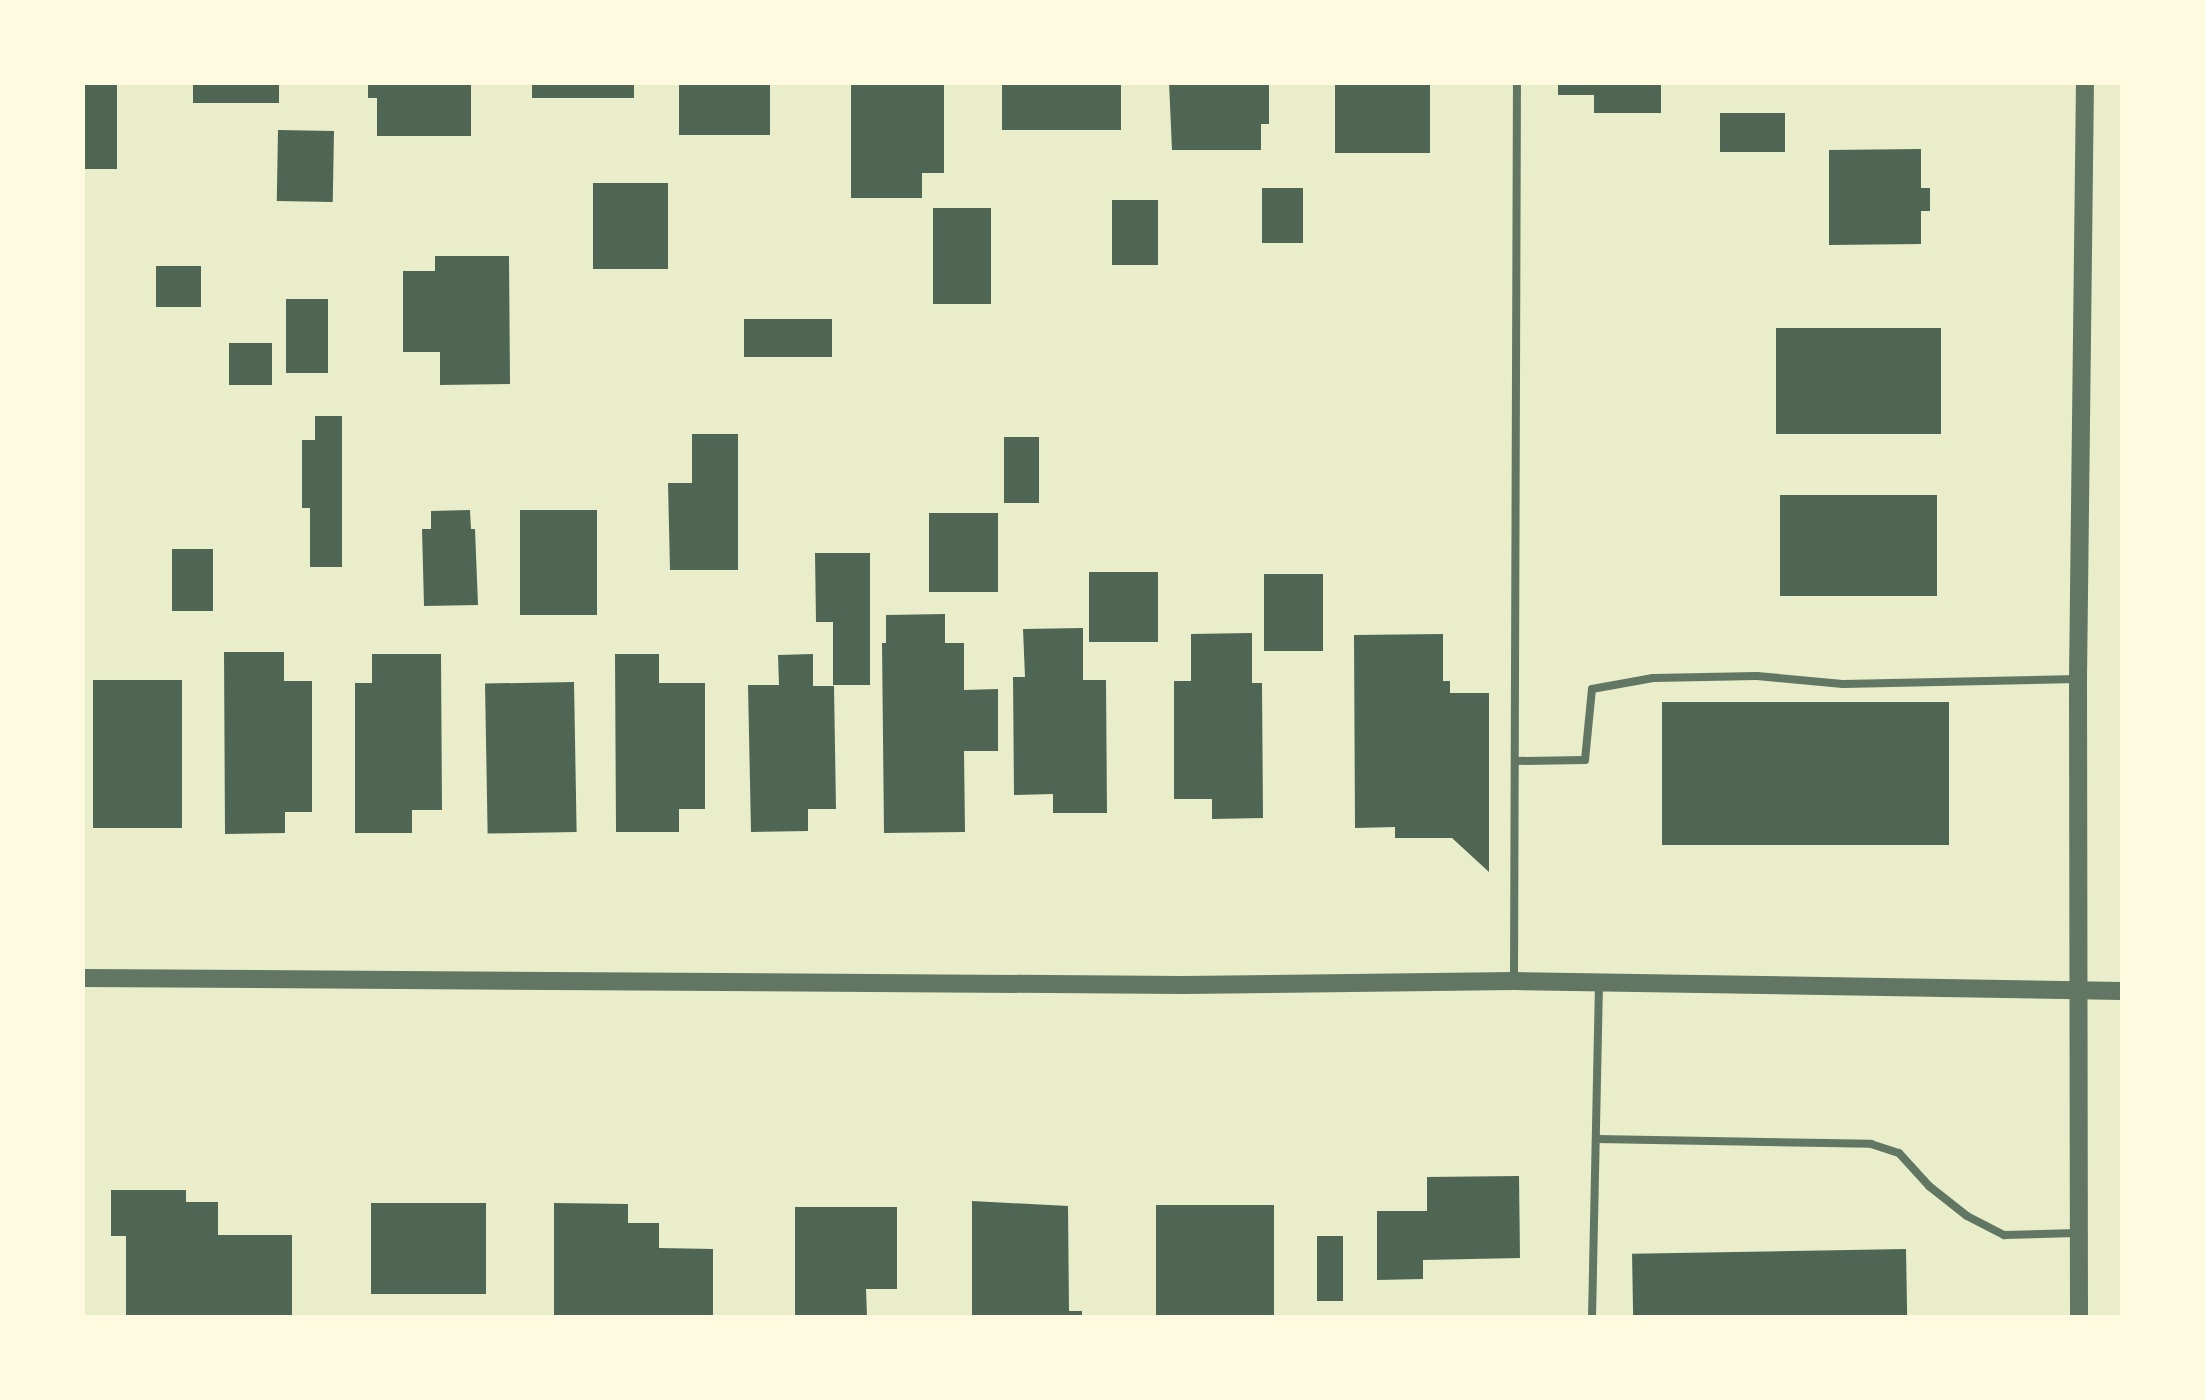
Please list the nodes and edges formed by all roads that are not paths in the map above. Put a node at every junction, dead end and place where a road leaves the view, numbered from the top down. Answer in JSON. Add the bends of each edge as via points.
{"nodes":[{"id":1,"x":1516,"y":82,"type":"edge"},
{"id":2,"x":2086,"y":82,"type":"edge"},
{"id":3,"x":2078,"y":679,"type":"junction"},
{"id":4,"x":1516,"y":762,"type":"junction"},
{"id":5,"x":82,"y":978,"type":"edge"},
{"id":6,"x":1514,"y":981,"type":"junction"},
{"id":7,"x":1599,"y":982,"type":"junction"},
{"id":8,"x":2078,"y":990,"type":"junction"},
{"id":9,"x":2122,"y":991,"type":"edge"},
{"id":10,"x":1596,"y":1138,"type":"junction"},
{"id":11,"x":2079,"y":1233,"type":"junction"},
{"id":12,"x":1592,"y":1318,"type":"edge"},
{"id":13,"x":2079,"y":1318,"type":"edge"}],
"edges":[{"from":1,"to":4,"type":"lane"},
{"from":2,"to":3,"type":"street"},
{"from":3,"to":4,"type":"lane","via":[[1843,684],[1758,676],[1652,678],[1592,689],[1585,760]]},
{"from":3,"to":8,"type":"street"},
{"from":4,"to":6,"type":"lane"},
{"from":5,"to":6,"type":"street"},
{"from":6,"to":7,"type":"street"},
{"from":7,"to":8,"type":"street"},
{"from":7,"to":10,"type":"lane"},
{"from":8,"to":9,"type":"street"},
{"from":8,"to":11,"type":"street"},
{"from":10,"to":11,"type":"lane","via":[[1870,1144],[1899,1153],[1967,1216],[2004,1234]]},
{"from":10,"to":12,"type":"lane"},
{"from":11,"to":13,"type":"street"}]}
